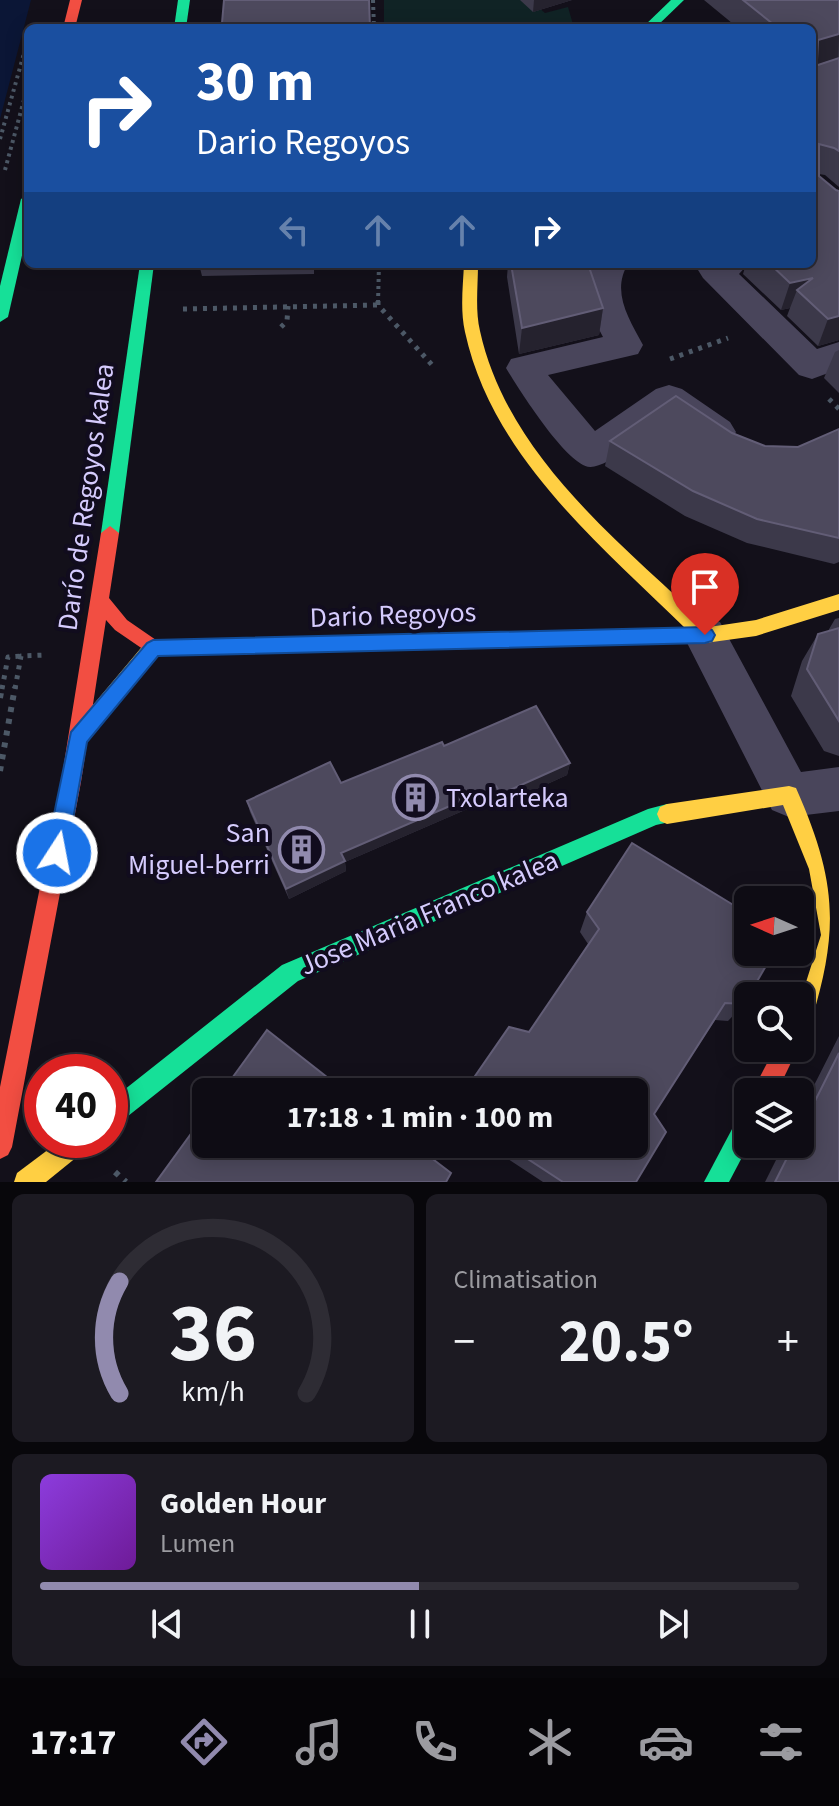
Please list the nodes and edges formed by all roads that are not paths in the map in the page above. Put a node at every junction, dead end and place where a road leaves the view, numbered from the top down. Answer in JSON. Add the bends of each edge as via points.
{"nodes":[{"id":1,"x":76,"y":0,"type":"edge"},
{"id":2,"x":184,"y":0,"type":"edge"},
{"id":3,"x":678,"y":0,"type":"edge"},
{"id":4,"x":70,"y":24,"type":"edge"},
{"id":5,"x":181,"y":24,"type":"edge"},
{"id":6,"x":652,"y":24,"type":"edge"},
{"id":7,"x":24,"y":216,"type":"edge"},
{"id":8,"x":146,"y":268,"type":"edge"},
{"id":9,"x":471,"y":268,"type":"edge"},
{"id":10,"x":607,"y":268,"type":"edge"},
{"id":11,"x":720,"y":268,"type":"edge"},
{"id":12,"x":0,"y":317,"type":"edge"},
{"id":13,"x":839,"y":355,"type":"edge"},
{"id":14,"x":742,"y":445,"type":"edge"},
{"id":15,"x":101,"y":602,"type":"junction"},
{"id":16,"x":839,"y":602,"type":"edge"},
{"id":17,"x":705,"y":635,"type":"junction"},
{"id":18,"x":153,"y":648,"type":"junction"},
{"id":19,"x":78,"y":738,"type":"junction"},
{"id":20,"x":839,"y":789,"type":"edge"},
{"id":21,"x":789,"y":795,"type":"junction"},
{"id":22,"x":814,"y":997,"type":"edge"},
{"id":23,"x":128,"y":1102,"type":"edge"},
{"id":24,"x":0,"y":1147,"type":"edge"},
{"id":25,"x":734,"y":1148,"type":"edge"},
{"id":26,"x":57,"y":1158,"type":"edge"},
{"id":27,"x":26,"y":1182,"type":"edge"},
{"id":28,"x":716,"y":1182,"type":"edge"}],
"edges":[{"from":1,"to":4,"type":"street"},
{"from":2,"to":5,"type":"street"},
{"from":3,"to":6,"type":"street"},
{"from":7,"to":12,"type":"street"},
{"from":8,"to":15,"type":"street","name":"Darío de Regoyos kalea"},
{"from":9,"to":17,"type":"street","via":[[471,329],[497,406],[541,473]]},
{"from":10,"to":14,"type":"street","via":[[602,281],[610,316],[625,345],[524,368],[543,396],[591,453],[669,399]]},
{"from":11,"to":13,"type":"street","via":[[715,270],[812,366]]},
{"from":15,"to":18,"type":"street"},
{"from":15,"to":19,"type":"street","name":"Darío de Regoyos kalea"},
{"from":16,"to":17,"type":"street","name":"Dario Regoyos","via":[[756,628]]},
{"from":17,"to":18,"type":"street","name":"Dario Regoyos"},
{"from":17,"to":21,"type":"street"},
{"from":18,"to":19,"type":"street","name":"Darío de Regoyos kalea"},
{"from":19,"to":24,"type":"street","name":"Darío de Regoyos kalea"},
{"from":20,"to":21,"type":"street","name":"Jose Maria Franco kalea"},
{"from":21,"to":22,"type":"street","via":[[819,869],[832,935]]},
{"from":21,"to":23,"type":"street","name":"Jose Maria Franco kalea","via":[[655,816],[290,973]]},
{"from":25,"to":28,"type":"street"},
{"from":26,"to":27,"type":"street"}]}
